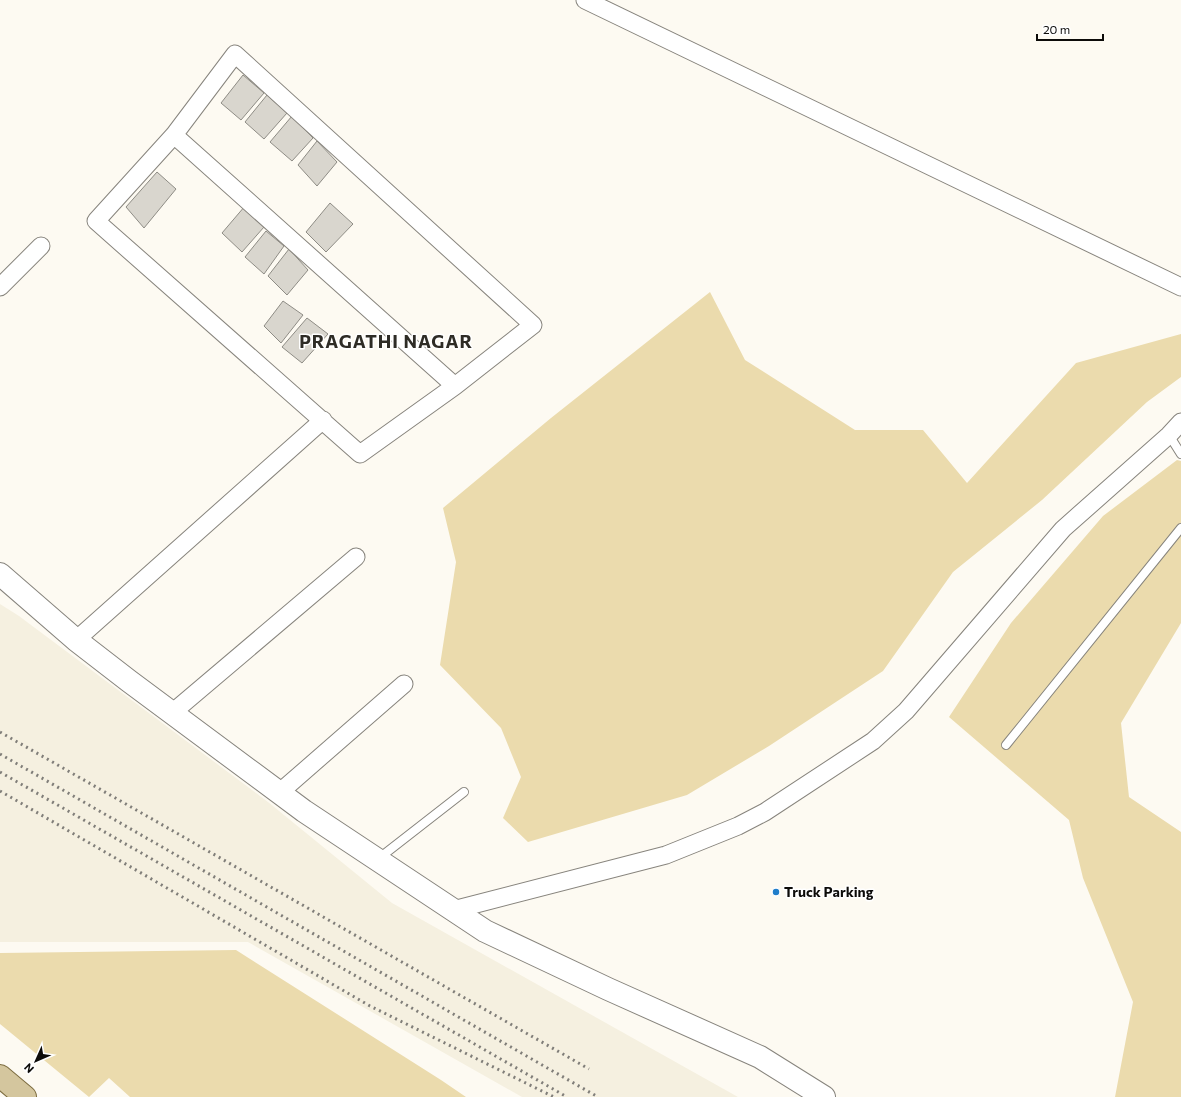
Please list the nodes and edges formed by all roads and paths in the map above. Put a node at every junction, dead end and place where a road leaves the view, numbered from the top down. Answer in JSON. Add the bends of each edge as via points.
{"nodes":[{"id":1,"x":585,"y":0,"type":"edge"},
{"id":2,"x":174,"y":135,"type":"junction"},
{"id":3,"x":41,"y":246,"type":"dead end"},
{"id":4,"x":1181,"y":286,"type":"edge"},
{"id":5,"x":0,"y":287,"type":"edge"},
{"id":6,"x":455,"y":386,"type":"junction"},
{"id":7,"x":323,"y":420,"type":"junction"},
{"id":8,"x":1181,"y":422,"type":"edge"},
{"id":9,"x":1170,"y":435,"type":"junction"},
{"id":10,"x":1181,"y":454,"type":"edge"},
{"id":11,"x":1181,"y":528,"type":"edge"},
{"id":12,"x":356,"y":557,"type":"dead end"},
{"id":13,"x":0,"y":574,"type":"edge"},
{"id":14,"x":76,"y":640,"type":"junction"},
{"id":15,"x":404,"y":684,"type":"dead end"},
{"id":16,"x":172,"y":713,"type":"junction"},
{"id":17,"x":1006,"y":745,"type":"dead end"},
{"id":18,"x":464,"y":792,"type":"dead end"},
{"id":19,"x":279,"y":793,"type":"junction"},
{"id":20,"x":377,"y":860,"type":"junction"},
{"id":21,"x":453,"y":910,"type":"junction"},
{"id":22,"x":0,"y":1076,"type":"edge"},
{"id":23,"x":25,"y":1097,"type":"edge"},
{"id":24,"x":824,"y":1097,"type":"edge"}],
"edges":[{"from":1,"to":4,"type":"street"},
{"from":2,"to":6,"type":"street"},
{"from":2,"to":6,"type":"street","via":[[235,54],[533,325]]},
{"from":2,"to":7,"type":"street","via":[[96,221]]},
{"from":3,"to":5,"type":"street"},
{"from":6,"to":7,"type":"street","via":[[360,454]]},
{"from":7,"to":14,"type":"street"},
{"from":8,"to":9,"type":"street"},
{"from":9,"to":10,"type":"lane"},
{"from":9,"to":21,"type":"street","via":[[1063,529],[906,711],[873,741],[766,812],[666,855]]},
{"from":11,"to":17,"type":"lane"},
{"from":12,"to":16,"type":"street"},
{"from":13,"to":14,"type":"street"},
{"from":14,"to":16,"type":"street"},
{"from":15,"to":19,"type":"street"},
{"from":16,"to":19,"type":"street"},
{"from":18,"to":20,"type":"lane"},
{"from":19,"to":20,"type":"street"},
{"from":20,"to":21,"type":"street"},
{"from":21,"to":24,"type":"street","via":[[485,932],[760,1057]]},
{"from":22,"to":23,"type":"main road"}]}
